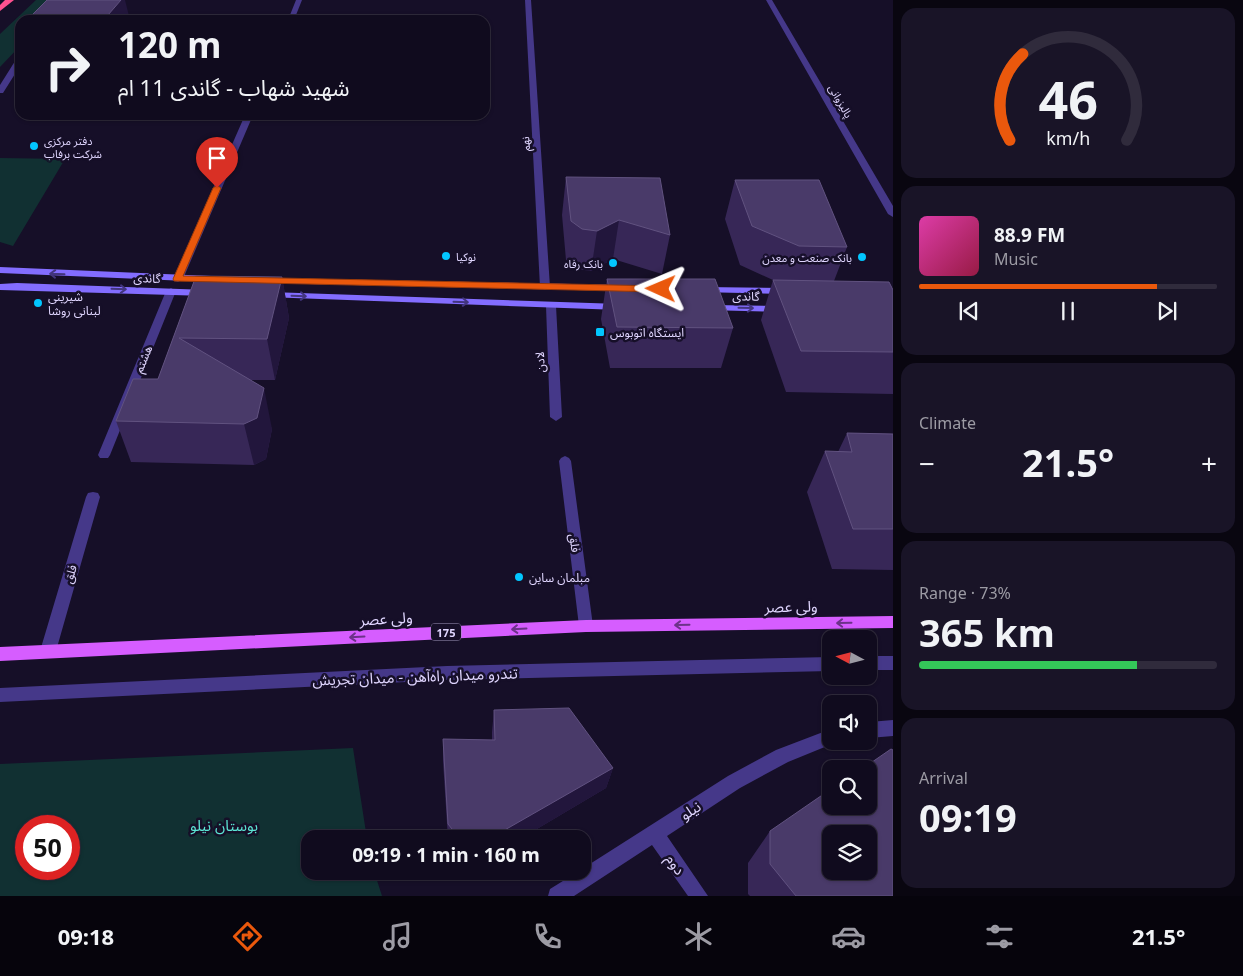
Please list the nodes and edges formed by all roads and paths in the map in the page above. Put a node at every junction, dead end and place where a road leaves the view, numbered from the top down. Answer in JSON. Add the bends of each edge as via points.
{"nodes":[{"id":1,"x":10,"y":0,"type":"edge"},
{"id":2,"x":299,"y":0,"type":"edge"},
{"id":3,"x":528,"y":0,"type":"edge"},
{"id":4,"x":769,"y":0,"type":"edge"},
{"id":5,"x":0,"y":9,"type":"edge"},
{"id":6,"x":292,"y":15,"type":"edge"},
{"id":7,"x":15,"y":68,"type":"edge"},
{"id":8,"x":0,"y":90,"type":"edge"},
{"id":9,"x":247,"y":120,"type":"edge"},
{"id":10,"x":893,"y":214,"type":"edge"},
{"id":11,"x":0,"y":270,"type":"edge"},
{"id":12,"x":178,"y":279,"type":"junction"},
{"id":13,"x":217,"y":280,"type":"edge"},
{"id":14,"x":257,"y":280,"type":"edge"},
{"id":15,"x":0,"y":287,"type":"edge"},
{"id":16,"x":545,"y":287,"type":"junction"},
{"id":17,"x":634,"y":289,"type":"edge"},
{"id":18,"x":694,"y":290,"type":"edge"},
{"id":19,"x":171,"y":291,"type":"junction"},
{"id":20,"x":794,"y":291,"type":"edge"},
{"id":21,"x":221,"y":293,"type":"edge"},
{"id":22,"x":261,"y":295,"type":"edge"},
{"id":23,"x":551,"y":306,"type":"junction"},
{"id":24,"x":629,"y":307,"type":"edge"},
{"id":25,"x":698,"y":308,"type":"edge"},
{"id":26,"x":795,"y":309,"type":"edge"},
{"id":27,"x":556,"y":417,"type":"dead end"},
{"id":28,"x":104,"y":455,"type":"dead end"},
{"id":29,"x":565,"y":461,"type":"dead end"},
{"id":30,"x":94,"y":497,"type":"dead end"},
{"id":31,"x":893,"y":622,"type":"edge"},
{"id":32,"x":586,"y":626,"type":"junction"},
{"id":33,"x":48,"y":651,"type":"junction"},
{"id":34,"x":0,"y":654,"type":"edge"},
{"id":35,"x":878,"y":663,"type":"edge"},
{"id":36,"x":893,"y":663,"type":"edge"},
{"id":37,"x":822,"y":664,"type":"edge"},
{"id":38,"x":0,"y":695,"type":"edge"},
{"id":39,"x":893,"y":728,"type":"edge"},
{"id":40,"x":877,"y":729,"type":"edge"},
{"id":41,"x":822,"y":740,"type":"edge"},
{"id":42,"x":654,"y":833,"type":"junction"},
{"id":43,"x":557,"y":896,"type":"edge"},
{"id":44,"x":698,"y":896,"type":"edge"}],
"edges":[{"from":1,"to":5,"type":"highway"},
{"from":2,"to":6,"type":"street"},
{"from":3,"to":16,"type":"street","name":"نهم"},
{"from":4,"to":10,"type":"street","name":"پالیزوانی"},
{"from":7,"to":8,"type":"street"},
{"from":9,"to":12,"type":"street"},
{"from":12,"to":11,"type":"main road","name":"گاندی","one_way":true},
{"from":12,"to":13,"type":"main road","name":"گاندی"},
{"from":14,"to":16,"type":"main road"},
{"from":15,"to":19,"type":"main road","name":"گاندی","one_way":true},
{"from":16,"to":17,"type":"main road"},
{"from":18,"to":20,"type":"main road","name":"گاندی"},
{"from":19,"to":21,"type":"main road","name":"گاندی"},
{"from":19,"to":28,"type":"street","name":"هشتم"},
{"from":22,"to":23,"type":"main road","one_way":true},
{"from":23,"to":24,"type":"main road"},
{"from":23,"to":27,"type":"street","name":"لادن"},
{"from":25,"to":26,"type":"main road","name":"گاندی","one_way":true},
{"from":29,"to":32,"type":"street","name":"فلق"},
{"from":30,"to":33,"type":"street","name":"فلق"},
{"from":31,"to":32,"type":"main road","name":"ولی عصر","number":"175","one_way":true},
{"from":32,"to":33,"type":"main road","name":"ولی عصر","number":"175","one_way":true},
{"from":33,"to":34,"type":"main road","name":"ولی عصر","number":"175"},
{"from":35,"to":36,"type":"street"},
{"from":37,"to":38,"type":"street","name":"تندرو میدان راه‌آهن - میدان تجریش","via":[[447,673]]},
{"from":39,"to":40,"type":"street"},
{"from":41,"to":42,"type":"street","name":"نیلو","via":[[782,756],[734,782]]},
{"from":42,"to":43,"type":"street","name":"نیلو"},
{"from":42,"to":44,"type":"street","name":"دوم"}]}
